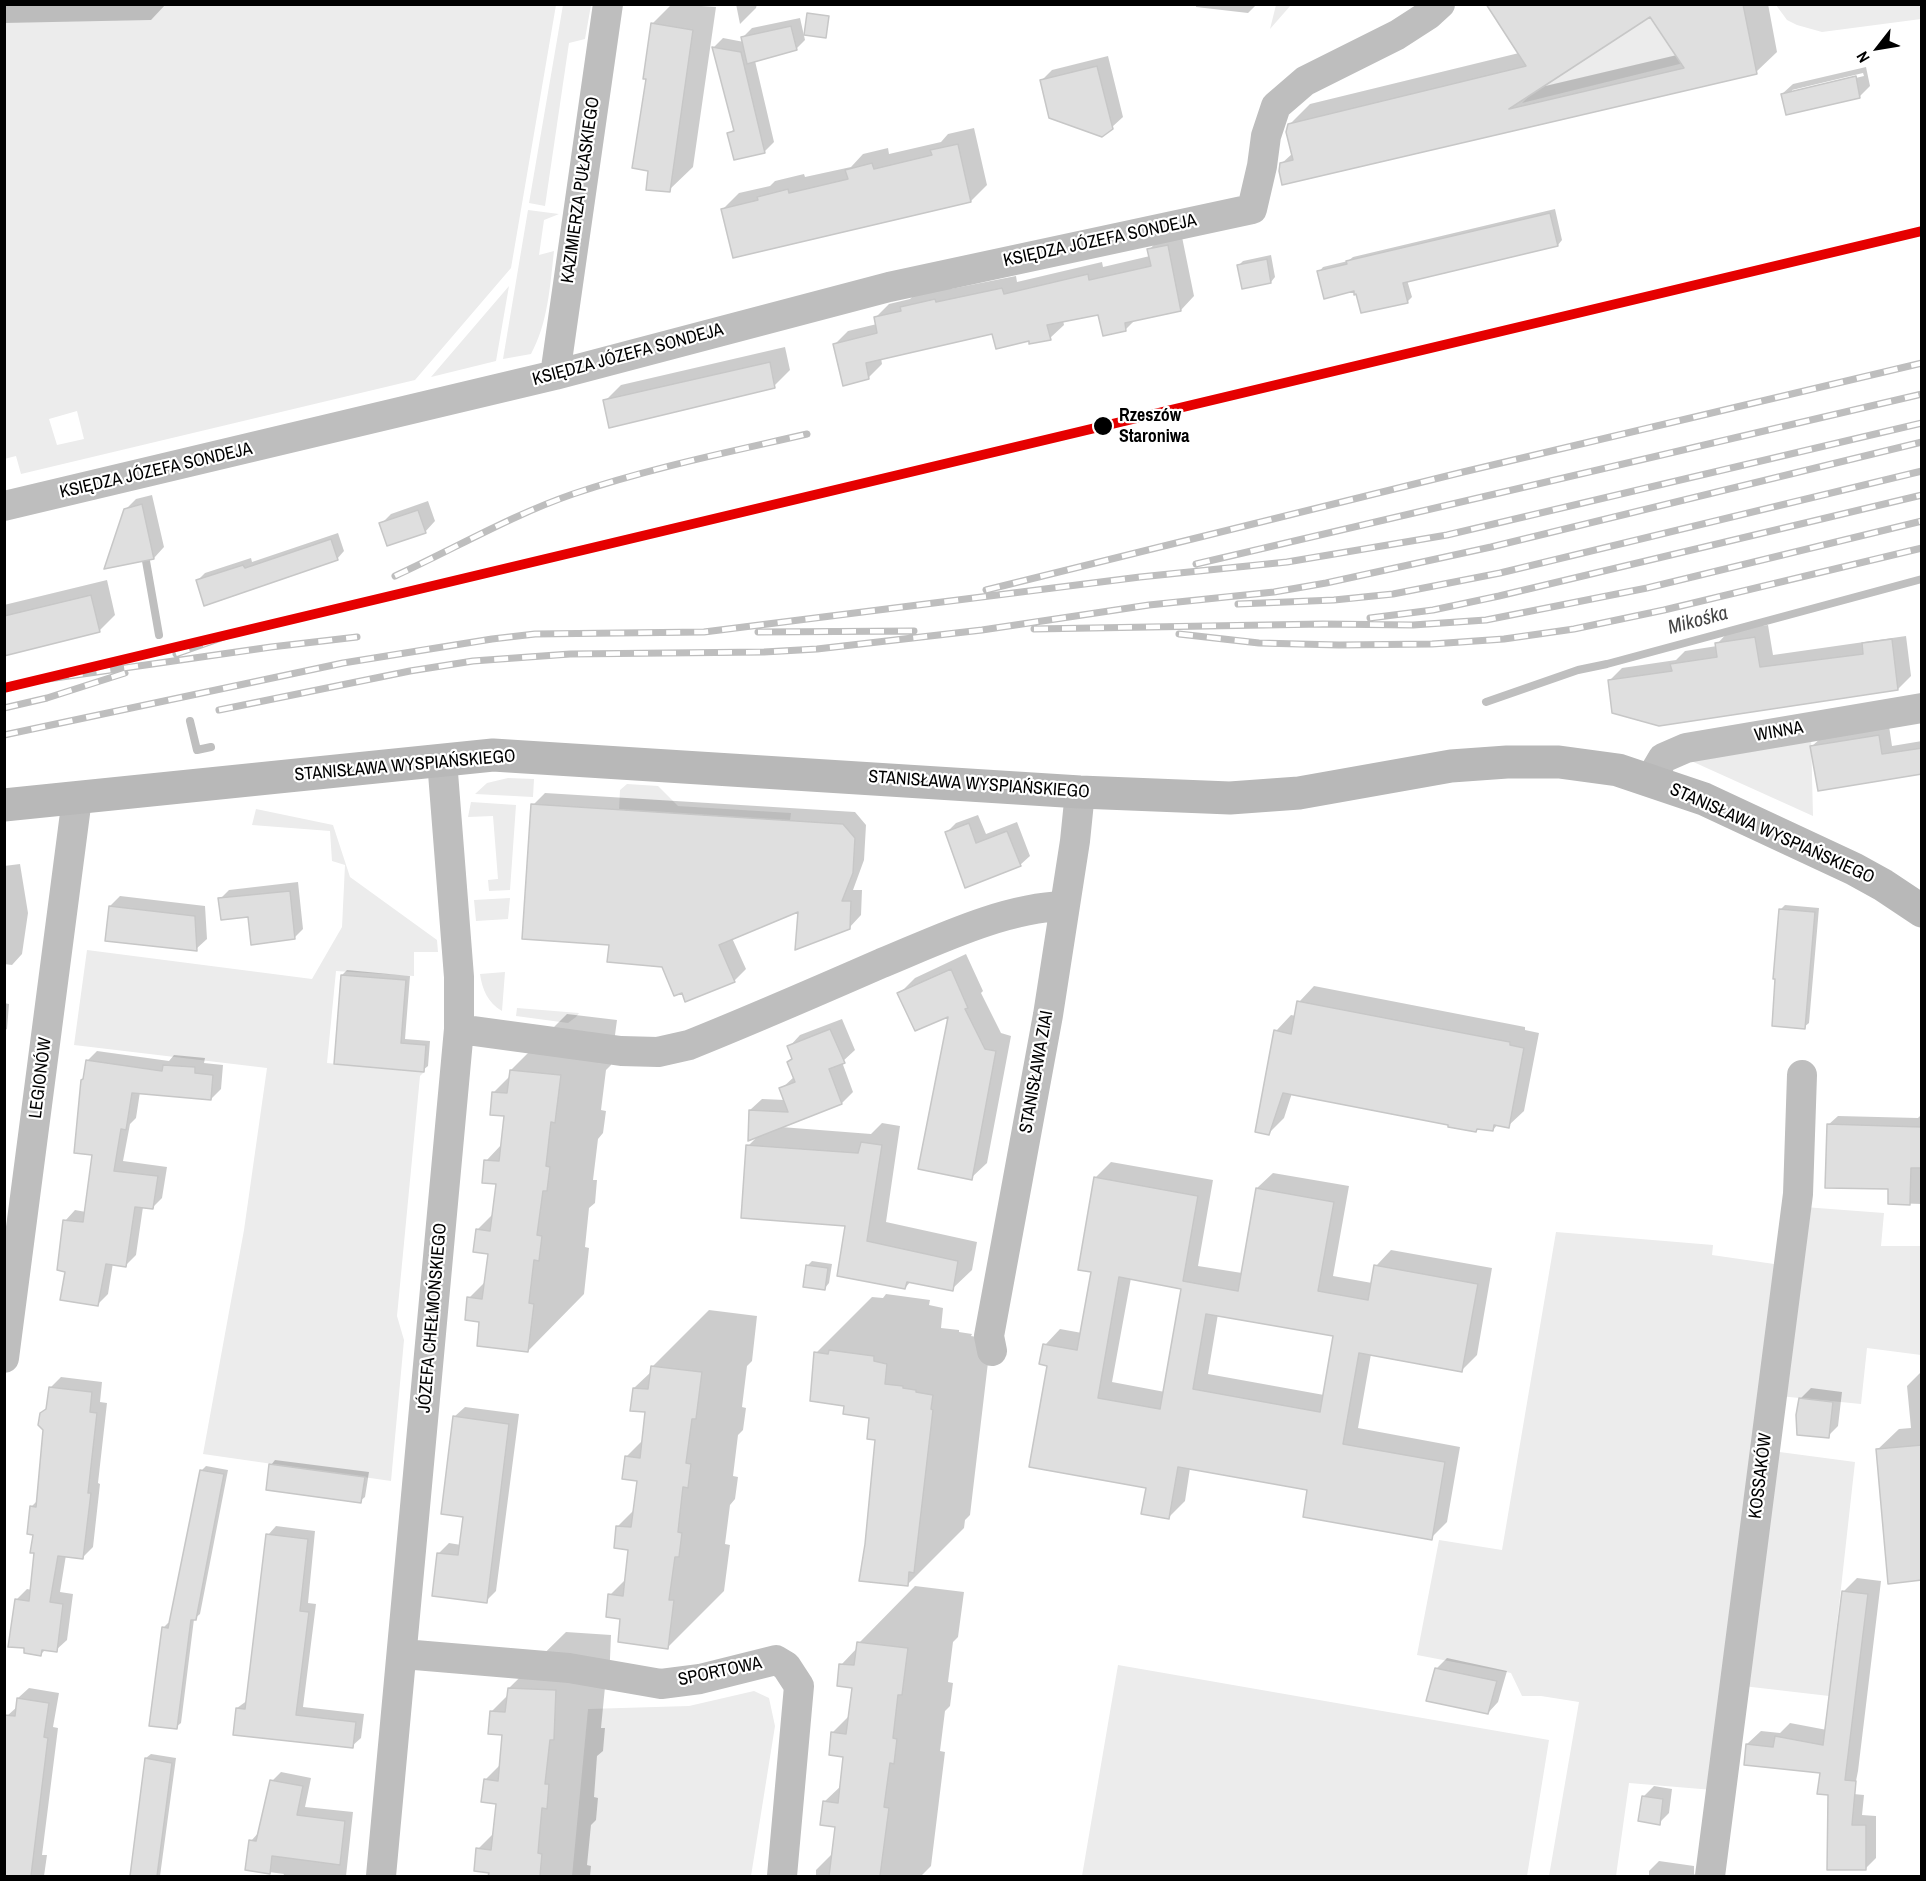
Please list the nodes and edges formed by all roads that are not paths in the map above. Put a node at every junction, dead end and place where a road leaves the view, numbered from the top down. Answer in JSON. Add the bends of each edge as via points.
{"nodes":[{"id":1,"x":608,"y":4,"type":"edge"},
{"id":2,"x":1440,"y":4,"type":"edge"},
{"id":3,"x":555,"y":375,"type":"junction"},
{"id":4,"x":4,"y":506,"type":"edge"},
{"id":5,"x":1922,"y":708,"type":"edge"},
{"id":6,"x":442,"y":760,"type":"junction"},
{"id":7,"x":1650,"y":780,"type":"junction"},
{"id":8,"x":1080,"y":792,"type":"junction"},
{"id":9,"x":77,"y":798,"type":"junction"},
{"id":10,"x":4,"y":805,"type":"edge"},
{"id":11,"x":1064,"y":906,"type":"junction"},
{"id":12,"x":1922,"y":911,"type":"edge"},
{"id":13,"x":459,"y":1029,"type":"junction"},
{"id":14,"x":1802,"y":1075,"type":"dead end"},
{"id":15,"x":992,"y":1352,"type":"dead end"},
{"id":16,"x":4,"y":1358,"type":"edge"},
{"id":17,"x":403,"y":1654,"type":"junction"},
{"id":18,"x":381,"y":1876,"type":"edge"},
{"id":19,"x":782,"y":1876,"type":"edge"},
{"id":20,"x":1710,"y":1876,"type":"edge"}],
"edges":[{"from":1,"to":3,"type":"street","name":"KAZIMIERZA PUŁASKIEGO"},
{"from":2,"to":3,"type":"street","name":"KSIĘDZA JÓZEFA SONDEJA","via":[[1397,35],[1305,81],[1276,106],[1252,209],[890,286]]},
{"from":3,"to":4,"type":"street","name":"KSIĘDZA JÓZEFA SONDEJA"},
{"from":5,"to":7,"type":"street","name":"WINNA","via":[[1686,748],[1663,758]]},
{"from":6,"to":8,"type":"street","name":"STANISŁAWA WYSPIAŃSKIEGO","via":[[493,755],[541,757]]},
{"from":6,"to":9,"type":"street","name":"STANISŁAWA WYSPIAŃSKIEGO"},
{"from":6,"to":13,"type":"street","name":"JÓZEFA CHEŁMOŃSKIEGO","via":[[459,977]]},
{"from":7,"to":8,"type":"street","name":"STANISŁAWA WYSPIAŃSKIEGO","via":[[1618,770],[1559,762],[1507,762],[1450,766],[1299,793],[1230,798]]},
{"from":7,"to":12,"type":"street","name":"STANISŁAWA WYSPIAŃSKIEGO","via":[[1704,799],[1820,853],[1883,885]]},
{"from":8,"to":11,"type":"street","name":"STANISŁAWA ZIAI"},
{"from":9,"to":10,"type":"street","name":"STANISŁAWA WYSPIAŃSKIEGO"},
{"from":9,"to":16,"type":"street","name":"LEGIONÓW"},
{"from":11,"to":13,"type":"street","via":[[1044,906],[985,922],[690,1045],[658,1052],[621,1052]]},
{"from":11,"to":15,"type":"street","name":"STANISŁAWA ZIAI","via":[[989,1336]]},
{"from":13,"to":17,"type":"street","name":"JÓZEFA CHEŁMOŃSKIEGO"},
{"from":14,"to":20,"type":"street","name":"KOSSAKÓW","via":[[1798,1194]]},
{"from":17,"to":18,"type":"street","name":"JÓZEFA CHEŁMOŃSKIEGO"},
{"from":17,"to":19,"type":"street","name":"SPORTOWA","via":[[569,1668],[661,1684],[700,1679],[776,1660],[786,1666],[799,1686]]}]}
